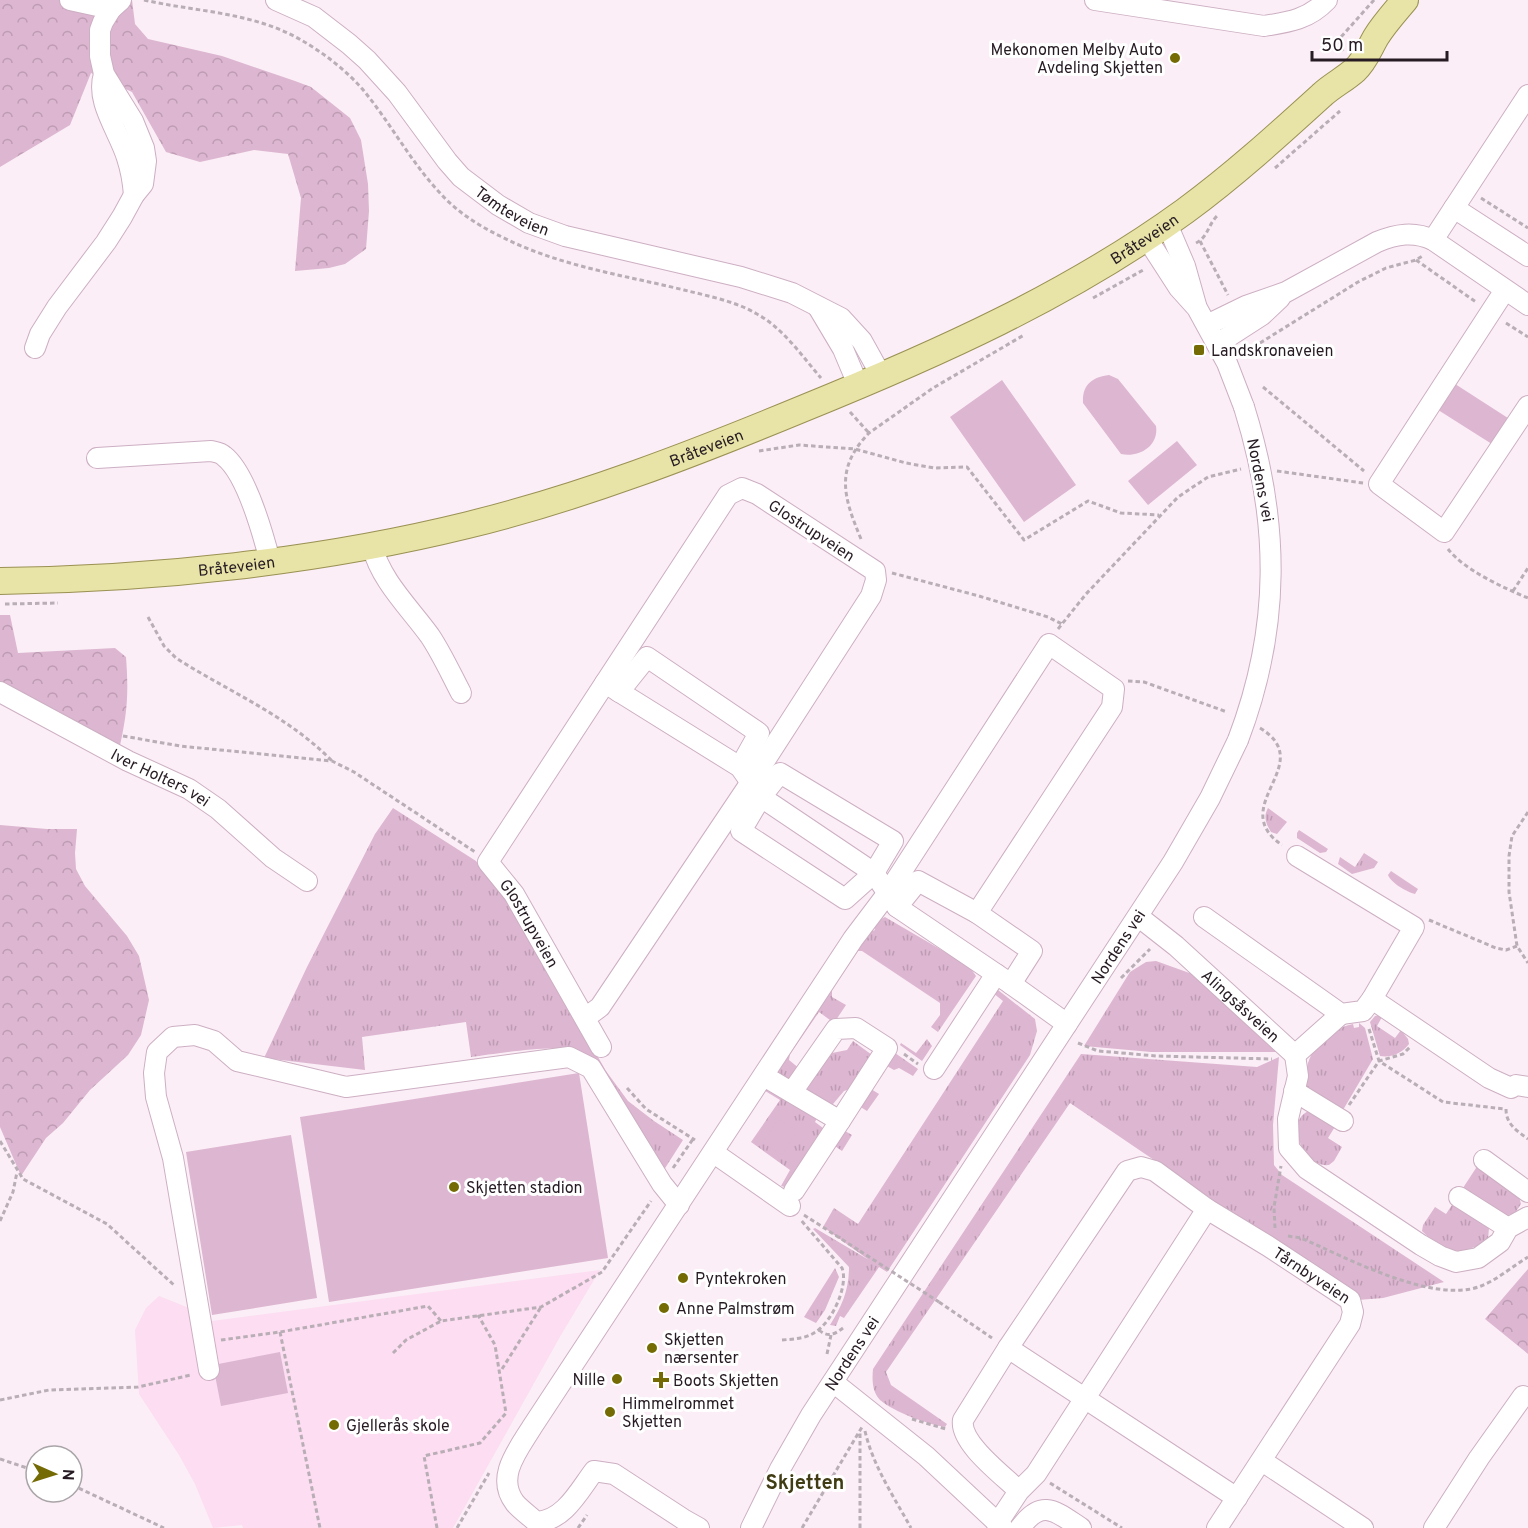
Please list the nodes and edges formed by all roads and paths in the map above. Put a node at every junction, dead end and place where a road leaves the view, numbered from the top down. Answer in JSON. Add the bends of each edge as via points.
{"nodes":[{"id":1,"x":70,"y":0,"type":"edge"},
{"id":2,"x":276,"y":0,"type":"edge"},
{"id":3,"x":1095,"y":0,"type":"edge"},
{"id":4,"x":1327,"y":0,"type":"edge"},
{"id":5,"x":1374,"y":0,"type":"edge"},
{"id":6,"x":1405,"y":0,"type":"edge"},
{"id":7,"x":116,"y":5,"type":"edge"},
{"id":8,"x":1343,"y":51,"type":"dead end"},
{"id":9,"x":1528,"y":95,"type":"edge"},
{"id":10,"x":1467,"y":189,"type":"junction"},
{"id":11,"x":1454,"y":208,"type":"junction"},
{"id":12,"x":1528,"y":228,"type":"edge"},
{"id":13,"x":1157,"y":230,"type":"junction"},
{"id":14,"x":1434,"y":240,"type":"junction"},
{"id":15,"x":1200,"y":241,"type":"dead end"},
{"id":16,"x":1528,"y":256,"type":"edge"},
{"id":17,"x":1416,"y":261,"type":"junction"},
{"id":18,"x":1146,"y":269,"type":"dead end"},
{"id":19,"x":1505,"y":290,"type":"junction"},
{"id":20,"x":1286,"y":292,"type":"junction"},
{"id":21,"x":1230,"y":299,"type":"dead end"},
{"id":22,"x":1090,"y":300,"type":"dead end"},
{"id":23,"x":1528,"y":305,"type":"edge"},
{"id":24,"x":818,"y":307,"type":"junction"},
{"id":25,"x":1490,"y":312,"type":"junction"},
{"id":26,"x":1202,"y":316,"type":"junction"},
{"id":27,"x":1031,"y":332,"type":"dead end"},
{"id":28,"x":1528,"y":337,"type":"edge"},
{"id":29,"x":1260,"y":343,"type":"dead end"},
{"id":30,"x":1217,"y":344,"type":"junction"},
{"id":31,"x":35,"y":348,"type":"dead end"},
{"id":32,"x":882,"y":377,"type":"junction"},
{"id":33,"x":1263,"y":387,"type":"dead end"},
{"id":34,"x":853,"y":397,"type":"junction"},
{"id":35,"x":1528,"y":406,"type":"edge"},
{"id":36,"x":869,"y":433,"type":"junction"},
{"id":37,"x":855,"y":449,"type":"junction"},
{"id":38,"x":97,"y":458,"type":"dead end"},
{"id":39,"x":1250,"y":469,"type":"dead end"},
{"id":40,"x":1269,"y":470,"type":"dead end"},
{"id":41,"x":1380,"y":484,"type":"junction"},
{"id":42,"x":1159,"y":515,"type":"junction"},
{"id":43,"x":1444,"y":532,"type":"junction"},
{"id":44,"x":372,"y":546,"type":"junction"},
{"id":45,"x":270,"y":561,"type":"junction"},
{"id":46,"x":1528,"y":568,"type":"edge"},
{"id":47,"x":872,"y":569,"type":"junction"},
{"id":48,"x":0,"y":581,"type":"edge"},
{"id":49,"x":1513,"y":591,"type":"junction"},
{"id":50,"x":1528,"y":598,"type":"edge"},
{"id":51,"x":148,"y":617,"type":"dead end"},
{"id":52,"x":612,"y":688,"type":"junction"},
{"id":53,"x":0,"y":692,"type":"edge"},
{"id":54,"x":461,"y":693,"type":"dead end"},
{"id":55,"x":118,"y":734,"type":"dead end"},
{"id":56,"x":332,"y":761,"type":"junction"},
{"id":57,"x":750,"y":782,"type":"junction"},
{"id":58,"x":1528,"y":812,"type":"edge"},
{"id":59,"x":1297,"y":856,"type":"dead end"},
{"id":60,"x":488,"y":862,"type":"junction"},
{"id":61,"x":874,"y":873,"type":"junction"},
{"id":62,"x":307,"y":881,"type":"dead end"},
{"id":63,"x":892,"y":901,"type":"junction"},
{"id":64,"x":977,"y":913,"type":"junction"},
{"id":65,"x":1138,"y":917,"type":"junction"},
{"id":66,"x":1204,"y":917,"type":"dead end"},
{"id":67,"x":1414,"y":927,"type":"junction"},
{"id":68,"x":1160,"y":932,"type":"junction"},
{"id":69,"x":1517,"y":946,"type":"junction"},
{"id":70,"x":1528,"y":963,"type":"edge"},
{"id":71,"x":1004,"y":979,"type":"junction"},
{"id":72,"x":1120,"y":980,"type":"dead end"},
{"id":73,"x":1368,"y":1005,"type":"junction"},
{"id":74,"x":1341,"y":1014,"type":"junction"},
{"id":75,"x":585,"y":1018,"type":"junction"},
{"id":76,"x":1067,"y":1024,"type":"junction"},
{"id":77,"x":1424,"y":1034,"type":"junction"},
{"id":78,"x":1078,"y":1043,"type":"dead end"},
{"id":79,"x":601,"y":1047,"type":"dead end"},
{"id":80,"x":898,"y":1051,"type":"dead end"},
{"id":81,"x":1295,"y":1055,"type":"junction"},
{"id":82,"x":1379,"y":1061,"type":"junction"},
{"id":83,"x":928,"y":1067,"type":"joint"},
{"id":84,"x":764,"y":1076,"type":"junction"},
{"id":85,"x":624,"y":1085,"type":"dead end"},
{"id":86,"x":1520,"y":1088,"type":"edge"},
{"id":87,"x":1294,"y":1091,"type":"junction"},
{"id":88,"x":792,"y":1092,"type":"junction"},
{"id":89,"x":1505,"y":1109,"type":"junction"},
{"id":90,"x":1341,"y":1120,"type":"joint"},
{"id":91,"x":840,"y":1121,"type":"junction"},
{"id":92,"x":693,"y":1139,"type":"junction"},
{"id":93,"x":1528,"y":1139,"type":"edge"},
{"id":94,"x":0,"y":1141,"type":"edge"},
{"id":95,"x":1289,"y":1148,"type":"junction"},
{"id":96,"x":714,"y":1153,"type":"junction"},
{"id":97,"x":1484,"y":1160,"type":"dead end"},
{"id":98,"x":17,"y":1172,"type":"junction"},
{"id":99,"x":662,"y":1184,"type":"junction"},
{"id":100,"x":1528,"y":1192,"type":"edge"},
{"id":101,"x":1459,"y":1197,"type":"dead end"},
{"id":102,"x":792,"y":1198,"type":"junction"},
{"id":103,"x":679,"y":1205,"type":"junction"},
{"id":104,"x":1207,"y":1209,"type":"junction"},
{"id":105,"x":1528,"y":1216,"type":"edge"},
{"id":106,"x":0,"y":1221,"type":"edge"},
{"id":107,"x":1508,"y":1228,"type":"junction"},
{"id":108,"x":1272,"y":1242,"type":"junction"},
{"id":109,"x":1528,"y":1257,"type":"edge"},
{"id":110,"x":176,"y":1287,"type":"dead end"},
{"id":111,"x":541,"y":1307,"type":"junction"},
{"id":112,"x":478,"y":1315,"type":"junction"},
{"id":113,"x":441,"y":1321,"type":"junction"},
{"id":114,"x":843,"y":1328,"type":"dead end"},
{"id":115,"x":819,"y":1330,"type":"junction"},
{"id":116,"x":280,"y":1332,"type":"junction"},
{"id":117,"x":831,"y":1335,"type":"junction"},
{"id":118,"x":782,"y":1340,"type":"dead end"},
{"id":119,"x":204,"y":1342,"type":"junction"},
{"id":120,"x":1008,"y":1348,"type":"junction"},
{"id":121,"x":393,"y":1353,"type":"dead end"},
{"id":122,"x":826,"y":1357,"type":"dead end"},
{"id":123,"x":209,"y":1370,"type":"joint"},
{"id":124,"x":501,"y":1371,"type":"junction"},
{"id":125,"x":833,"y":1382,"type":"junction"},
{"id":126,"x":1523,"y":1396,"type":"dead end"},
{"id":127,"x":1085,"y":1398,"type":"junction"},
{"id":128,"x":0,"y":1400,"type":"edge"},
{"id":129,"x":905,"y":1416,"type":"dead end"},
{"id":130,"x":860,"y":1429,"type":"junction"},
{"id":131,"x":963,"y":1430,"type":"junction"},
{"id":132,"x":0,"y":1459,"type":"edge"},
{"id":133,"x":1262,"y":1461,"type":"junction"},
{"id":134,"x":24,"y":1468,"type":"edge"},
{"id":135,"x":1036,"y":1474,"type":"junction"},
{"id":136,"x":84,"y":1491,"type":"edge"},
{"id":137,"x":1019,"y":1491,"type":"junction"},
{"id":138,"x":1237,"y":1498,"type":"junction"},
{"id":139,"x":1000,"y":1526,"type":"edge"},
{"id":140,"x":164,"y":1528,"type":"edge"},
{"id":141,"x":320,"y":1528,"type":"edge"},
{"id":142,"x":437,"y":1528,"type":"edge"},
{"id":143,"x":699,"y":1528,"type":"edge"},
{"id":144,"x":751,"y":1528,"type":"edge"},
{"id":145,"x":801,"y":1528,"type":"edge"},
{"id":146,"x":860,"y":1528,"type":"edge"},
{"id":147,"x":911,"y":1528,"type":"edge"},
{"id":148,"x":1020,"y":1528,"type":"edge"},
{"id":149,"x":1081,"y":1528,"type":"edge"},
{"id":150,"x":1122,"y":1528,"type":"edge"},
{"id":151,"x":1217,"y":1528,"type":"edge"},
{"id":152,"x":1363,"y":1528,"type":"edge"},
{"id":153,"x":1434,"y":1528,"type":"edge"}],
"edges":[{"from":1,"to":7,"type":"street"},
{"from":2,"to":24,"type":"street","name":"Tømteveien","via":[[314,17],[349,44],[384,77],[461,177],[512,214],[546,230],[584,241],[763,282]]},
{"from":3,"to":4,"type":"street","via":[[1264,26],[1305,16],[1317,11]]},
{"from":5,"to":8,"type":"path","via":[[1341,38]]},
{"from":6,"to":13,"type":"main road","name":"Bråteveien","via":[[1354,72],[1328,89],[1255,156]]},
{"from":7,"to":31,"type":"street","via":[[100,30],[104,74],[100,85],[127,156],[134,195],[123,218],[40,334]]},
{"from":9,"to":10,"type":"street"},
{"from":10,"to":11,"type":"street"},
{"from":10,"to":12,"type":"path"},
{"from":11,"to":14,"type":"street"},
{"from":11,"to":16,"type":"street"},
{"from":13,"to":26,"type":"street","name":"Nordens vei","via":[[1188,273]]},
{"from":13,"to":32,"type":"main road","name":"Bråteveien","via":[[1009,317]]},
{"from":14,"to":17,"type":"path"},
{"from":14,"to":19,"type":"street"},
{"from":14,"to":20,"type":"street","via":[[1409,234],[1387,238]]},
{"from":15,"to":21,"type":"path"},
{"from":17,"to":25,"type":"path"},
{"from":17,"to":29,"type":"path","via":[[1384,269],[1358,282]]},
{"from":18,"to":22,"type":"path"},
{"from":19,"to":23,"type":"street"},
{"from":19,"to":25,"type":"street"},
{"from":20,"to":26,"type":"street"},
{"from":20,"to":30,"type":"street","via":[[1262,315]]},
{"from":24,"to":32,"type":"street","name":"Tømteveien","via":[[841,318],[854,330]]},
{"from":24,"to":34,"type":"street","via":[[843,349]]},
{"from":25,"to":28,"type":"path"},
{"from":25,"to":41,"type":"street"},
{"from":26,"to":30,"type":"street","name":"Nordens vei"},
{"from":27,"to":36,"type":"path","via":[[933,388]]},
{"from":30,"to":65,"type":"street","name":"Nordens vei","bridge":true,"via":[[1244,407],[1268,504],[1269,618],[1261,668],[1238,740],[1193,829]]},
{"from":32,"to":34,"type":"main road","name":"Bråteveien"},
{"from":33,"to":41,"type":"path"},
{"from":34,"to":36,"type":"path"},
{"from":34,"to":44,"type":"main road","name":"Bråteveien","via":[[575,494],[471,525]]},
{"from":35,"to":43,"type":"street"},
{"from":36,"to":37,"type":"path"},
{"from":37,"to":42,"type":"path","via":[[934,468],[968,467],[1024,540],[1088,501],[1121,513]]},
{"from":37,"to":47,"type":"path","via":[[844,489]]},
{"from":38,"to":45,"type":"street","via":[[211,451],[224,456],[249,497]]},
{"from":39,"to":42,"type":"path","via":[[1208,477]]},
{"from":40,"to":41,"type":"path"},
{"from":41,"to":43,"type":"street"},
{"from":42,"to":47,"type":"path","via":[[1062,624],[979,596]]},
{"from":43,"to":49,"type":"path","via":[[1452,555]]},
{"from":44,"to":45,"type":"main road","name":"Bråteveien"},
{"from":44,"to":54,"type":"street","via":[[379,566],[430,636]]},
{"from":45,"to":48,"type":"main road","name":"Bråteveien","via":[[110,576]]},
{"from":46,"to":49,"type":"path"},
{"from":47,"to":52,"type":"street","name":"Glostrupveien","via":[[742,488],[728,495]]},
{"from":47,"to":57,"type":"street","via":[[876,580],[871,596]]},
{"from":49,"to":50,"type":"path"},
{"from":51,"to":56,"type":"path","via":[[164,646],[176,658],[273,713]]},
{"from":52,"to":57,"type":"street"},
{"from":52,"to":57,"type":"street","via":[[648,657],[759,733]]},
{"from":52,"to":60,"type":"street","name":"Glostrupveien"},
{"from":53,"to":62,"type":"street","name":"Iver Holters vei","via":[[206,799],[273,858]]},
{"from":55,"to":56,"type":"path","via":[[180,746]]},
{"from":56,"to":60,"type":"path"},
{"from":57,"to":61,"type":"street"},
{"from":57,"to":61,"type":"street","via":[[780,773],[893,842]]},
{"from":57,"to":61,"type":"street","via":[[741,831],[845,899]]},
{"from":57,"to":75,"type":"street","via":[[600,1007]]},
{"from":58,"to":69,"type":"path","via":[[1512,836],[1509,856],[1509,892]]},
{"from":59,"to":67,"type":"street"},
{"from":60,"to":75,"type":"street","name":"Glostrupveien","via":[[514,894]]},
{"from":61,"to":63,"type":"street"},
{"from":63,"to":64,"type":"street","via":[[918,880]]},
{"from":63,"to":64,"type":"street","via":[[1049,644],[1114,688],[1112,707]]},
{"from":63,"to":71,"type":"street"},
{"from":63,"to":84,"type":"street","via":[[853,939]]},
{"from":64,"to":71,"type":"street","via":[[1032,951]]},
{"from":65,"to":68,"type":"street","name":"Alingsåsveien"},
{"from":65,"to":76,"type":"street","name":"Nordens vei"},
{"from":66,"to":74,"type":"street"},
{"from":67,"to":69,"type":"path","via":[[1432,920],[1496,948]]},
{"from":67,"to":73,"type":"street"},
{"from":68,"to":72,"type":"path"},
{"from":68,"to":81,"type":"street","name":"Alingsåsveien"},
{"from":69,"to":70,"type":"path"},
{"from":71,"to":76,"type":"street"},
{"from":71,"to":83,"type":"street"},
{"from":73,"to":74,"type":"street"},
{"from":73,"to":77,"type":"street"},
{"from":73,"to":82,"type":"path"},
{"from":74,"to":81,"type":"street","name":"Alingsåsveien"},
{"from":75,"to":79,"type":"street","name":"Glostrupveien"},
{"from":76,"to":125,"type":"street","name":"Nordens vei"},
{"from":77,"to":82,"type":"path","via":[[1403,1054]]},
{"from":77,"to":86,"type":"street","via":[[1489,1078]]},
{"from":78,"to":81,"type":"path","via":[[1098,1051],[1157,1056],[1260,1060]]},
{"from":80,"to":83,"type":"path"},
{"from":81,"to":87,"type":"street","via":[[1298,1076]]},
{"from":82,"to":89,"type":"path","via":[[1443,1102]]},
{"from":82,"to":90,"type":"path"},
{"from":84,"to":88,"type":"street"},
{"from":84,"to":96,"type":"street"},
{"from":85,"to":92,"type":"path","via":[[646,1109]]},
{"from":86,"to":89,"type":"path"},
{"from":87,"to":90,"type":"street"},
{"from":87,"to":95,"type":"street","via":[[1288,1119]]},
{"from":88,"to":91,"type":"street"},
{"from":88,"to":91,"type":"street","via":[[836,1029],[856,1028],[887,1048]]},
{"from":89,"to":93,"type":"path","via":[[1512,1127]]},
{"from":91,"to":102,"type":"street"},
{"from":92,"to":96,"type":"path"},
{"from":92,"to":99,"type":"path"},
{"from":94,"to":98,"type":"path"},
{"from":95,"to":107,"type":"street","via":[[1307,1170],[1440,1256],[1456,1262],[1478,1258],[1500,1242]]},
{"from":95,"to":108,"type":"path","via":[[1283,1159],[1274,1206]]},
{"from":96,"to":102,"type":"street"},
{"from":96,"to":103,"type":"street"},
{"from":97,"to":100,"type":"street"},
{"from":98,"to":106,"type":"path"},
{"from":98,"to":110,"type":"path","via":[[23,1179],[107,1224]]},
{"from":99,"to":103,"type":"street"},
{"from":99,"to":111,"type":"path","via":[[602,1272]]},
{"from":99,"to":119,"type":"street","via":[[591,1068],[569,1057],[346,1087],[237,1061],[214,1041],[195,1035],[173,1037],[157,1052],[156,1097],[173,1158]]},
{"from":101,"to":107,"type":"street"},
{"from":102,"to":115,"type":"path","via":[[842,1268],[845,1278],[834,1309]]},
{"from":102,"to":120,"type":"path","bridge":true,"via":[[860,1251]]},
{"from":103,"to":143,"type":"street","via":[[507,1470],[514,1502],[536,1522],[547,1522],[561,1513],[594,1471],[614,1474]]},
{"from":104,"to":108,"type":"street","name":"Tårnbyveien"},
{"from":104,"to":120,"type":"street","name":"Tårnbyveien","via":[[1155,1171],[1141,1167],[1127,1171]]},
{"from":104,"to":127,"type":"street"},
{"from":105,"to":107,"type":"street"},
{"from":108,"to":109,"type":"path","via":[[1288,1236],[1301,1238],[1400,1280],[1432,1289],[1481,1286]]},
{"from":108,"to":133,"type":"street","name":"Tårnbyveien","via":[[1350,1300],[1353,1312],[1350,1324]]},
{"from":111,"to":112,"type":"path"},
{"from":111,"to":124,"type":"path"},
{"from":112,"to":113,"type":"path"},
{"from":112,"to":124,"type":"path","via":[[495,1345]]},
{"from":113,"to":116,"type":"path","via":[[428,1306]]},
{"from":113,"to":121,"type":"path","via":[[406,1340]]},
{"from":114,"to":117,"type":"path"},
{"from":115,"to":117,"type":"path"},
{"from":115,"to":118,"type":"path"},
{"from":116,"to":119,"type":"path"},
{"from":116,"to":141,"type":"path"},
{"from":117,"to":122,"type":"path"},
{"from":119,"to":123,"type":"street"},
{"from":120,"to":127,"type":"street"},
{"from":120,"to":131,"type":"street","name":"Tårnbyveien","via":[[963,1420]]},
{"from":123,"to":128,"type":"path","via":[[138,1387],[49,1390]]},
{"from":124,"to":142,"type":"path","via":[[506,1413],[488,1435],[480,1443],[424,1456]]},
{"from":125,"to":139,"type":"street","via":[[926,1456]]},
{"from":125,"to":144,"type":"street","name":"Nordens vei","via":[[780,1469]]},
{"from":126,"to":153,"type":"street"},
{"from":127,"to":135,"type":"street"},
{"from":127,"to":138,"type":"street"},
{"from":129,"to":131,"type":"path","via":[[932,1426]]},
{"from":130,"to":145,"type":"path"},
{"from":130,"to":146,"type":"path"},
{"from":130,"to":147,"type":"path","via":[[864,1423],[869,1447]]},
{"from":131,"to":137,"type":"street","via":[[970,1444]]},
{"from":132,"to":134,"type":"path"},
{"from":133,"to":138,"type":"street","name":"Tårnbyveien"},
{"from":133,"to":152,"type":"street"},
{"from":135,"to":137,"type":"street"},
{"from":135,"to":150,"type":"path"},
{"from":136,"to":140,"type":"path"},
{"from":137,"to":139,"type":"street"},
{"from":138,"to":151,"type":"street","name":"Tårnbyveien"},
{"from":148,"to":149,"type":"street","via":[[1030,1514],[1040,1510],[1057,1512]]}]}
